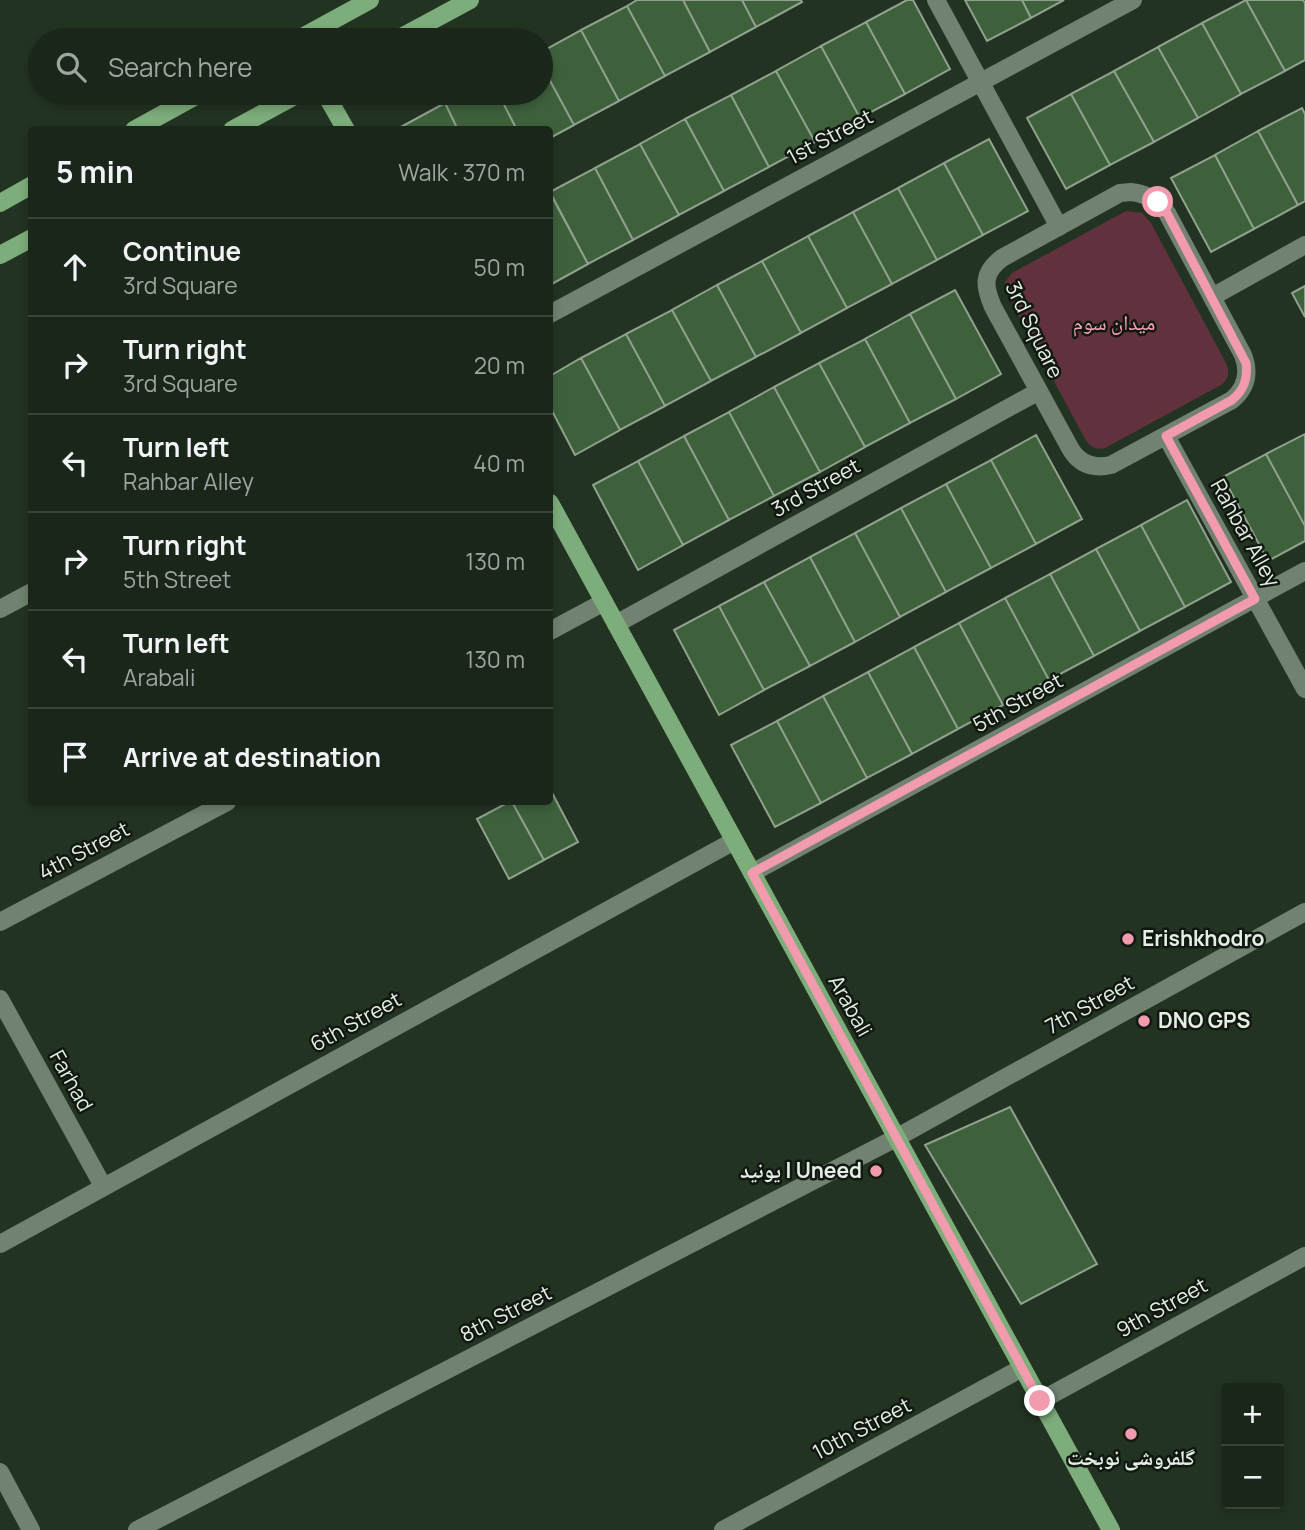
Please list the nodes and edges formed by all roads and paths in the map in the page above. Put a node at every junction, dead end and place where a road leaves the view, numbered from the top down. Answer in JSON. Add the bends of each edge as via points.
{"nodes":[{"id":1,"x":370,"y":0,"type":"edge"},
{"id":2,"x":470,"y":0,"type":"edge"},
{"id":3,"x":936,"y":0,"type":"edge"},
{"id":4,"x":1133,"y":0,"type":"edge"},
{"id":5,"x":319,"y":28,"type":"edge"},
{"id":6,"x":418,"y":28,"type":"edge"},
{"id":7,"x":980,"y":82,"type":"junction"},
{"id":8,"x":179,"y":105,"type":"edge"},
{"id":9,"x":278,"y":105,"type":"edge"},
{"id":10,"x":332,"y":105,"type":"edge"},
{"id":11,"x":141,"y":126,"type":"edge"},
{"id":12,"x":239,"y":126,"type":"edge"},
{"id":13,"x":344,"y":126,"type":"edge"},
{"id":14,"x":28,"y":187,"type":"edge"},
{"id":15,"x":0,"y":203,"type":"edge"},
{"id":16,"x":1059,"y":227,"type":"junction"},
{"id":17,"x":28,"y":240,"type":"edge"},
{"id":18,"x":1305,"y":245,"type":"edge"},
{"id":19,"x":0,"y":255,"type":"edge"},
{"id":20,"x":1212,"y":297,"type":"junction"},
{"id":21,"x":553,"y":312,"type":"edge"},
{"id":22,"x":1038,"y":391,"type":"junction"},
{"id":23,"x":1166,"y":436,"type":"junction"},
{"id":24,"x":553,"y":508,"type":"edge"},
{"id":25,"x":1305,"y":571,"type":"edge"},
{"id":26,"x":28,"y":594,"type":"edge"},
{"id":27,"x":1255,"y":599,"type":"junction"},
{"id":28,"x":604,"y":602,"type":"junction"},
{"id":29,"x":0,"y":609,"type":"edge"},
{"id":30,"x":615,"y":624,"type":"junction"},
{"id":31,"x":553,"y":629,"type":"edge"},
{"id":32,"x":1305,"y":689,"type":"edge"},
{"id":33,"x":221,"y":805,"type":"edge"},
{"id":34,"x":734,"y":841,"type":"junction"},
{"id":35,"x":752,"y":873,"type":"junction"},
{"id":36,"x":1305,"y":912,"type":"edge"},
{"id":37,"x":0,"y":922,"type":"edge"},
{"id":38,"x":0,"y":999,"type":"edge"},
{"id":39,"x":896,"y":1138,"type":"junction"},
{"id":40,"x":103,"y":1186,"type":"junction"},
{"id":41,"x":0,"y":1244,"type":"edge"},
{"id":42,"x":1305,"y":1256,"type":"edge"},
{"id":43,"x":1022,"y":1368,"type":"junction"},
{"id":44,"x":1040,"y":1401,"type":"junction"},
{"id":45,"x":0,"y":1472,"type":"edge"},
{"id":46,"x":31,"y":1530,"type":"edge"},
{"id":47,"x":137,"y":1530,"type":"edge"},
{"id":48,"x":723,"y":1530,"type":"edge"},
{"id":49,"x":1111,"y":1530,"type":"edge"}],
"edges":[{"from":1,"to":5,"type":"main road"},
{"from":2,"to":6,"type":"main road"},
{"from":3,"to":7,"type":"street"},
{"from":4,"to":7,"type":"street","name":"1st Street"},
{"from":7,"to":16,"type":"street"},
{"from":7,"to":21,"type":"street","name":"1st Street"},
{"from":8,"to":11,"type":"main road"},
{"from":9,"to":12,"type":"main road"},
{"from":10,"to":13,"type":"main road"},
{"from":14,"to":15,"type":"main road"},
{"from":16,"to":20,"type":"street","name":"3rd Square","via":[[1120,194],[1150,197],[1167,213]]},
{"from":16,"to":22,"type":"street","name":"3rd Square","via":[[1002,258],[986,279],[993,307]]},
{"from":17,"to":19,"type":"main road"},
{"from":18,"to":20,"type":"street"},
{"from":20,"to":23,"type":"street","name":"3rd Square","via":[[1246,363],[1246,380],[1232,400]]},
{"from":22,"to":23,"type":"street","name":"3rd Square","via":[[1074,455],[1087,465],[1111,466]]},
{"from":22,"to":30,"type":"street","name":"3rd Street"},
{"from":23,"to":27,"type":"street","name":"Rahbar Alley"},
{"from":24,"to":28,"type":"main road","name":"Arabali"},
{"from":25,"to":27,"type":"street","name":"5th Street"},
{"from":26,"to":29,"type":"street"},
{"from":27,"to":32,"type":"street","name":"Rahbar Alley"},
{"from":27,"to":35,"type":"street","name":"5th Street"},
{"from":28,"to":30,"type":"main road","name":"Arabali"},
{"from":28,"to":31,"type":"street"},
{"from":30,"to":34,"type":"main road","name":"Arabali"},
{"from":33,"to":37,"type":"street","name":"4th Street"},
{"from":34,"to":35,"type":"main road","name":"Arabali"},
{"from":34,"to":40,"type":"street","name":"6th Street"},
{"from":35,"to":39,"type":"main road","name":"Arabali"},
{"from":36,"to":39,"type":"street","name":"7th Street"},
{"from":38,"to":40,"type":"street","name":"Farhad"},
{"from":39,"to":43,"type":"main road","name":"Arabali"},
{"from":39,"to":47,"type":"street","name":"8th Street"},
{"from":40,"to":41,"type":"street","name":"6th Street"},
{"from":42,"to":44,"type":"street","name":"9th Street"},
{"from":43,"to":44,"type":"main road","name":"Arabali"},
{"from":43,"to":48,"type":"street","name":"10th Street"},
{"from":44,"to":49,"type":"main road","name":"Arabali"},
{"from":45,"to":46,"type":"street"}]}
